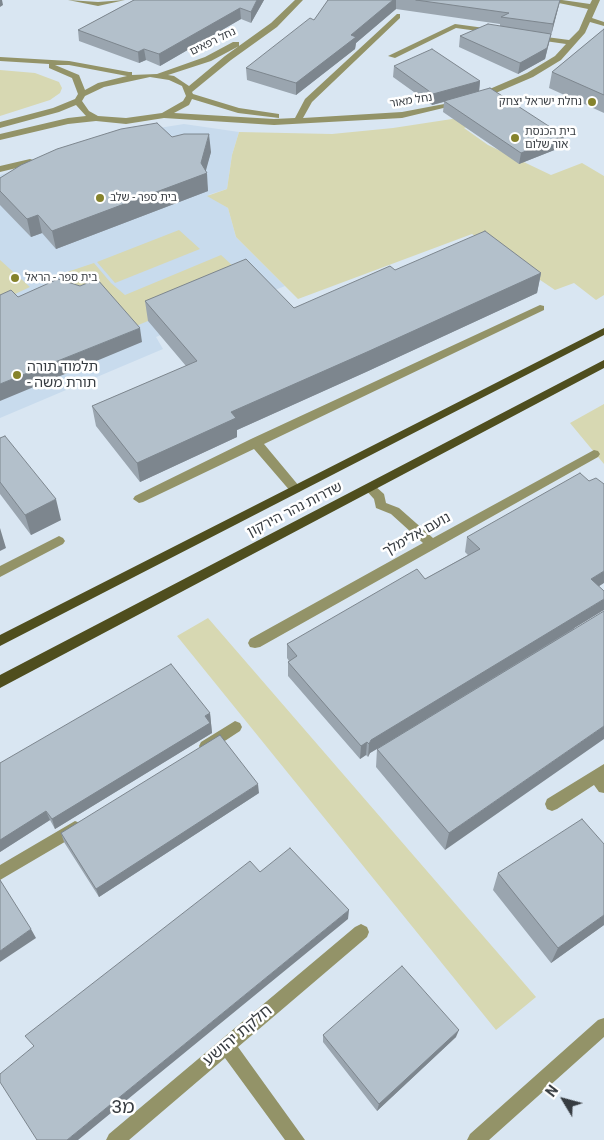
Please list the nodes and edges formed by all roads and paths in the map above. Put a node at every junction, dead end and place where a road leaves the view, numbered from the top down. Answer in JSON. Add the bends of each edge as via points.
{"nodes":[{"id":1,"x":72,"y":0,"type":"edge"},
{"id":2,"x":121,"y":0,"type":"edge"},
{"id":3,"x":299,"y":0,"type":"edge"},
{"id":4,"x":548,"y":0,"type":"edge"},
{"id":5,"x":595,"y":3,"type":"edge"},
{"id":6,"x":397,"y":16,"type":"dead end"},
{"id":7,"x":588,"y":19,"type":"junction"},
{"id":8,"x":604,"y":24,"type":"edge"},
{"id":9,"x":274,"y":25,"type":"junction"},
{"id":10,"x":502,"y":32,"type":"edge"},
{"id":11,"x":521,"y":35,"type":"edge"},
{"id":12,"x":571,"y":43,"type":"junction"},
{"id":13,"x":392,"y":56,"type":"dead end"},
{"id":14,"x":0,"y":59,"type":"edge"},
{"id":15,"x":28,"y":60,"type":"junction"},
{"id":16,"x":159,"y":75,"type":"junction"},
{"id":17,"x":142,"y":76,"type":"junction"},
{"id":18,"x":189,"y":93,"type":"junction"},
{"id":19,"x":80,"y":98,"type":"junction"},
{"id":20,"x":164,"y":115,"type":"junction"},
{"id":21,"x":96,"y":118,"type":"junction"},
{"id":22,"x":298,"y":120,"type":"junction"},
{"id":23,"x":0,"y":125,"type":"edge"},
{"id":24,"x":0,"y":137,"type":"edge"},
{"id":25,"x":30,"y":162,"type":"edge"},
{"id":26,"x":0,"y":169,"type":"edge"},
{"id":27,"x":540,"y":308,"type":"dead end"},
{"id":28,"x":604,"y":331,"type":"edge"},
{"id":29,"x":604,"y":364,"type":"edge"},
{"id":30,"x":256,"y":442,"type":"junction"},
{"id":31,"x":594,"y":454,"type":"dead end"},
{"id":32,"x":370,"y":488,"type":"junction"},
{"id":33,"x":295,"y":489,"type":"junction"},
{"id":34,"x":138,"y":499,"type":"dead end"},
{"id":35,"x":59,"y":541,"type":"dead end"},
{"id":36,"x":432,"y":544,"type":"junction"},
{"id":37,"x":0,"y":572,"type":"edge"},
{"id":38,"x":0,"y":641,"type":"edge"},
{"id":39,"x":255,"y":643,"type":"dead end"},
{"id":40,"x":0,"y":682,"type":"edge"},
{"id":41,"x":235,"y":727,"type":"dead end"},
{"id":42,"x":197,"y":752,"type":"edge"},
{"id":43,"x":601,"y":778,"type":"edge"},
{"id":44,"x":552,"y":804,"type":"dead end"},
{"id":45,"x":88,"y":820,"type":"edge"},
{"id":46,"x":0,"y":873,"type":"edge"},
{"id":47,"x":361,"y":932,"type":"dead end"},
{"id":48,"x":604,"y":1026,"type":"edge"},
{"id":49,"x":227,"y":1046,"type":"junction"},
{"id":50,"x":116,"y":1140,"type":"edge"},
{"id":51,"x":296,"y":1140,"type":"edge"},
{"id":52,"x":476,"y":1140,"type":"edge"}],
"edges":[{"from":1,"to":2,"type":"street","via":[[98,4]]},
{"from":3,"to":9,"type":"street","name":"נחל רפאים"},
{"from":4,"to":5,"type":"street"},
{"from":5,"to":7,"type":"street","name":"נחל מאור"},
{"from":6,"to":22,"type":"street","via":[[308,101]]},
{"from":7,"to":8,"type":"street"},
{"from":7,"to":12,"type":"street","name":"נחל מאור"},
{"from":9,"to":16,"type":"street","name":"נחל רפאים","via":[[208,59]]},
{"from":9,"to":18,"type":"street","name":"נחל רפאים","via":[[228,58]]},
{"from":10,"to":13,"type":"street","via":[[455,26]]},
{"from":11,"to":12,"type":"street"},
{"from":12,"to":22,"type":"street","name":"נחל מאור","via":[[558,58],[530,75],[497,91],[454,105],[402,115]]},
{"from":14,"to":15,"type":"street"},
{"from":15,"to":17,"type":"street","via":[[83,65]]},
{"from":15,"to":19,"type":"street","via":[[76,77]]},
{"from":16,"to":17,"type":"street"},
{"from":16,"to":18,"type":"street","name":"נחל מאור","via":[[180,81]]},
{"from":17,"to":19,"type":"street","via":[[118,80]]},
{"from":18,"to":20,"type":"street","name":"נחל רפאים","via":[[186,103]]},
{"from":18,"to":22,"type":"street","name":"נחל מאור","via":[[238,110]]},
{"from":19,"to":21,"type":"street","via":[[86,112]]},
{"from":19,"to":23,"type":"street","via":[[56,110]]},
{"from":20,"to":21,"type":"street","via":[[126,121]]},
{"from":20,"to":22,"type":"street","name":"נחל מאור","via":[[258,122]]},
{"from":21,"to":24,"type":"street","via":[[68,120]]},
{"from":25,"to":26,"type":"street"},
{"from":27,"to":30,"type":"street"},
{"from":28,"to":33,"type":"main road","name":"שדרות נהר הירקון"},
{"from":29,"to":32,"type":"main road","name":"שדרות נהר הירקון"},
{"from":30,"to":33,"type":"street"},
{"from":30,"to":34,"type":"street"},
{"from":31,"to":36,"type":"street","name":"נועם אלימלך"},
{"from":32,"to":36,"type":"street","via":[[380,497],[380,505],[395,511]]},
{"from":32,"to":40,"type":"main road","name":"שדרות נהר הירקון"},
{"from":33,"to":38,"type":"main road","name":"שדרות נהר הירקון"},
{"from":35,"to":37,"type":"street"},
{"from":36,"to":39,"type":"street","name":"נועם אלימלך"},
{"from":41,"to":42,"type":"street"},
{"from":43,"to":44,"type":"street"},
{"from":45,"to":46,"type":"street"},
{"from":47,"to":49,"type":"street","name":"חלקת יהושע"},
{"from":48,"to":52,"type":"street"},
{"from":49,"to":50,"type":"street","name":"חלקת יהושע"},
{"from":49,"to":51,"type":"street"}]}
